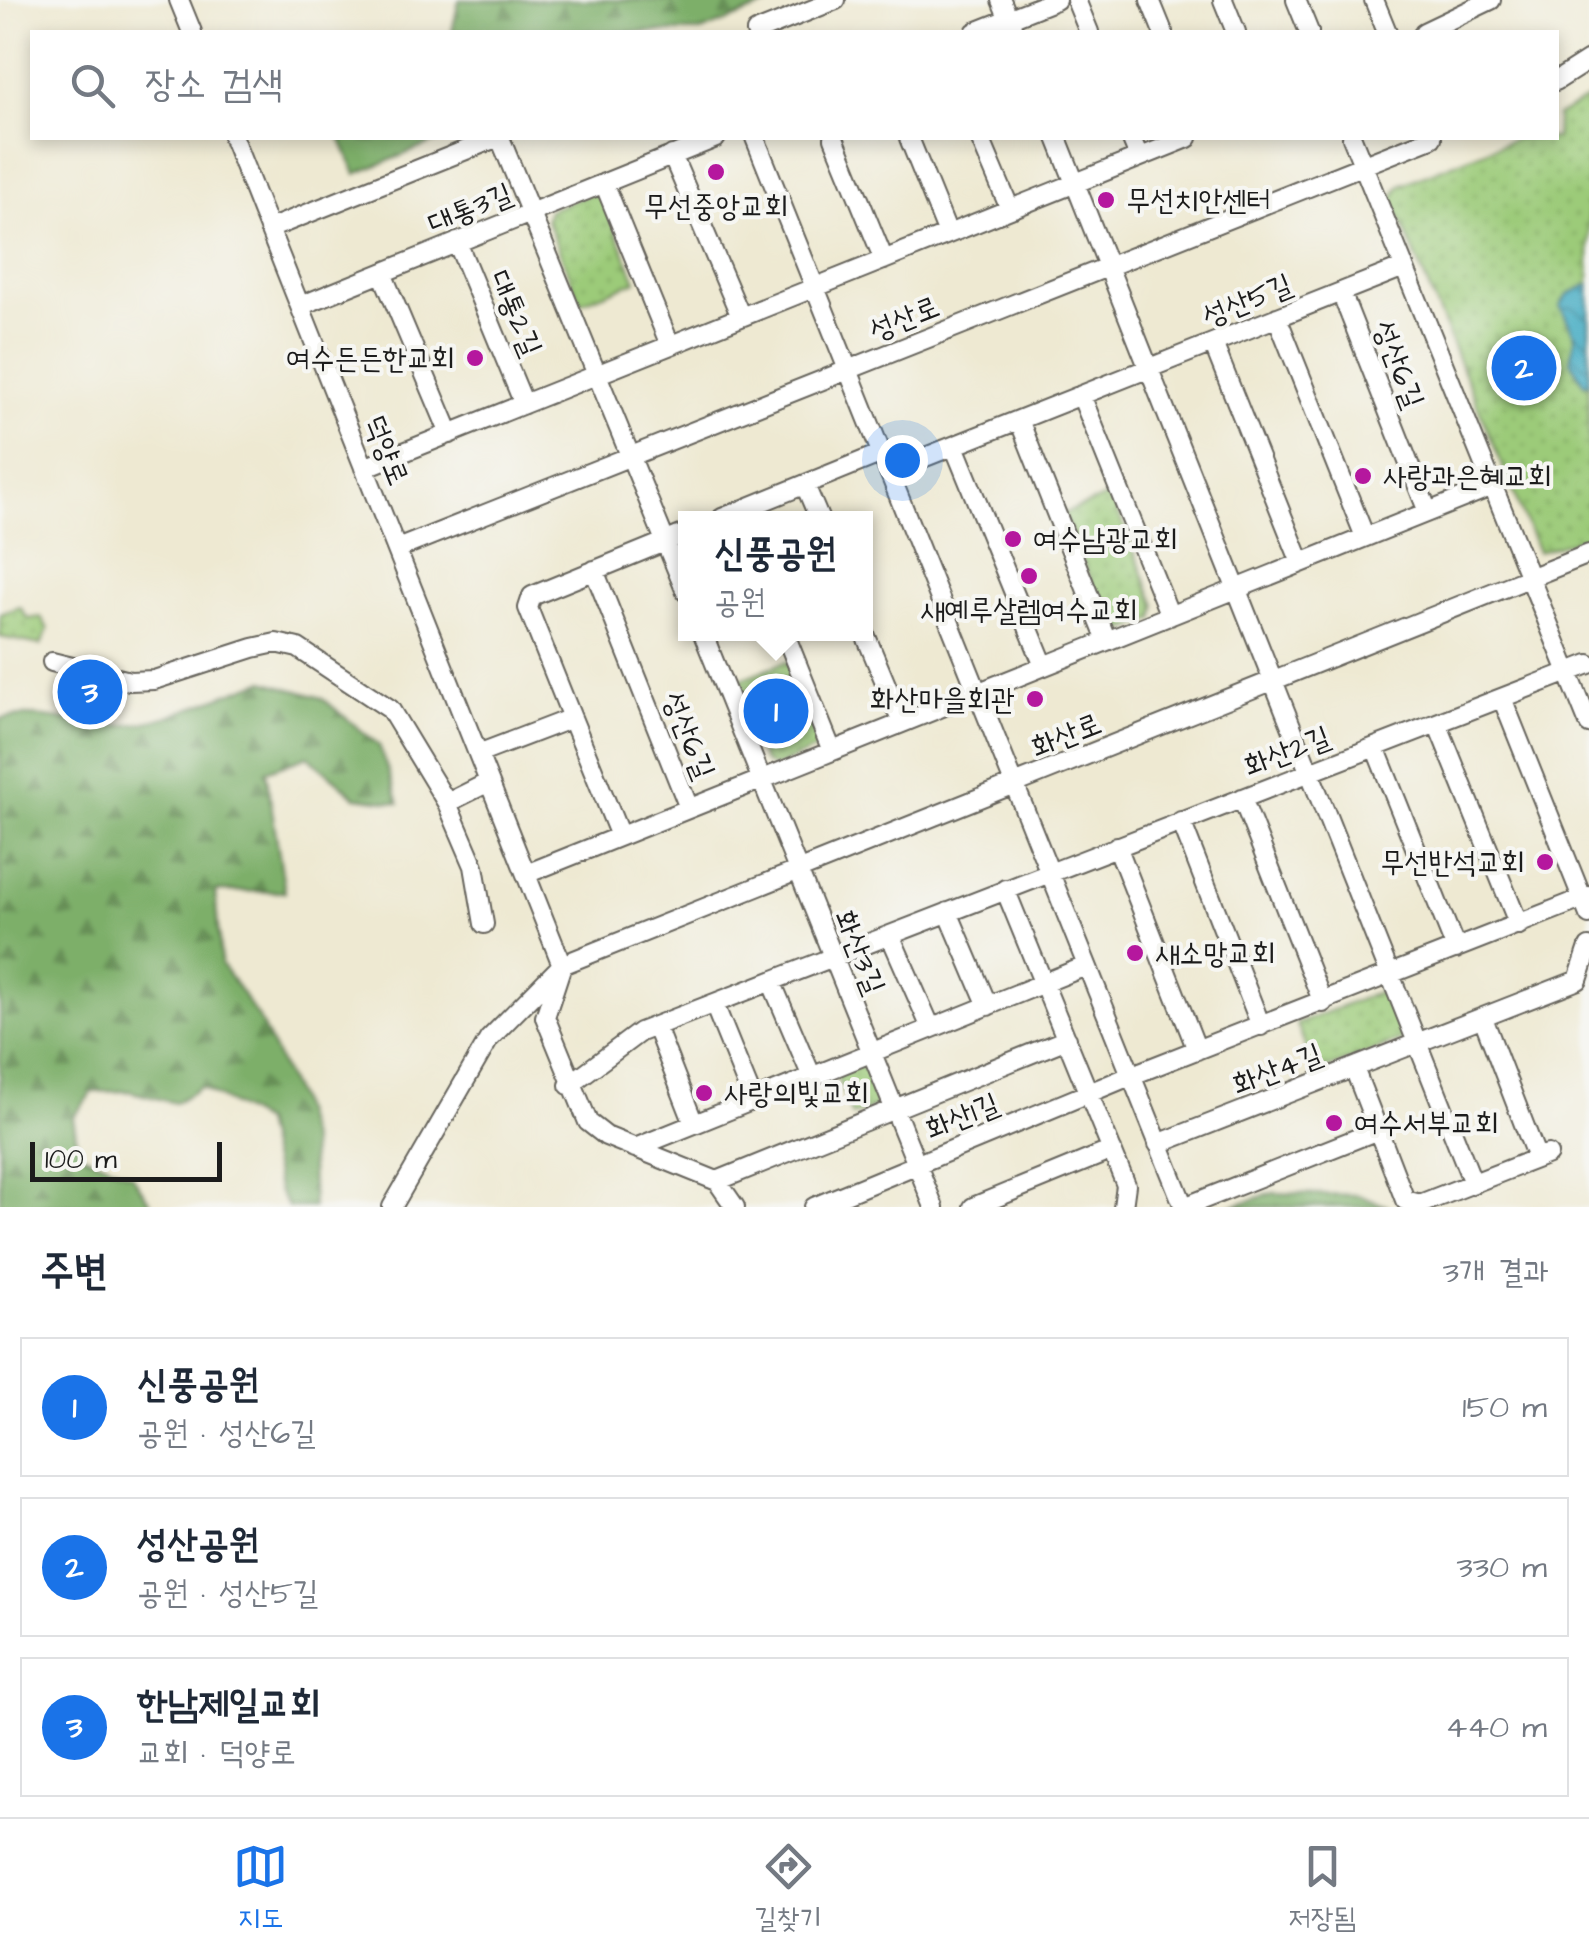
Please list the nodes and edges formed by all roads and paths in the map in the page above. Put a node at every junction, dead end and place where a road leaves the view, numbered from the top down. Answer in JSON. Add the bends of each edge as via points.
{"nodes":[{"id":1,"x":179,"y":0,"type":"edge"},
{"id":2,"x":836,"y":0,"type":"edge"},
{"id":3,"x":1001,"y":0,"type":"edge"},
{"id":4,"x":1056,"y":0,"type":"edge"},
{"id":5,"x":1076,"y":0,"type":"edge"},
{"id":6,"x":1150,"y":0,"type":"edge"},
{"id":7,"x":1223,"y":0,"type":"edge"},
{"id":8,"x":1296,"y":0,"type":"edge"},
{"id":9,"x":1374,"y":0,"type":"edge"},
{"id":10,"x":1484,"y":2,"type":"edge"},
{"id":11,"x":1012,"y":26,"type":"edge"},
{"id":12,"x":191,"y":30,"type":"edge"},
{"id":13,"x":761,"y":30,"type":"edge"},
{"id":14,"x":1088,"y":30,"type":"edge"},
{"id":15,"x":1162,"y":30,"type":"edge"},
{"id":16,"x":1235,"y":30,"type":"edge"},
{"id":17,"x":1308,"y":30,"type":"edge"},
{"id":18,"x":1387,"y":30,"type":"edge"},
{"id":19,"x":1428,"y":30,"type":"edge"},
{"id":20,"x":1589,"y":60,"type":"edge"},
{"id":21,"x":1559,"y":79,"type":"edge"},
{"id":22,"x":234,"y":140,"type":"edge"},
{"id":23,"x":493,"y":140,"type":"edge"},
{"id":24,"x":499,"y":140,"type":"edge"},
{"id":25,"x":711,"y":140,"type":"edge"},
{"id":26,"x":756,"y":140,"type":"edge"},
{"id":27,"x":835,"y":140,"type":"edge"},
{"id":28,"x":910,"y":140,"type":"edge"},
{"id":29,"x":981,"y":140,"type":"edge"},
{"id":30,"x":1057,"y":140,"type":"edge"},
{"id":31,"x":1132,"y":140,"type":"edge"},
{"id":32,"x":1183,"y":140,"type":"edge"},
{"id":33,"x":1353,"y":140,"type":"edge"},
{"id":34,"x":1427,"y":140,"type":"edge"},
{"id":35,"x":672,"y":156,"type":"junction"},
{"id":36,"x":1139,"y":157,"type":"junction"},
{"id":37,"x":1363,"y":165,"type":"junction"},
{"id":38,"x":604,"y":183,"type":"junction"},
{"id":39,"x":1075,"y":183,"type":"junction"},
{"id":40,"x":1010,"y":209,"type":"junction"},
{"id":41,"x":534,"y":212,"type":"junction"},
{"id":42,"x":269,"y":229,"type":"junction"},
{"id":43,"x":948,"y":234,"type":"junction"},
{"id":44,"x":457,"y":242,"type":"junction"},
{"id":45,"x":884,"y":260,"type":"junction"},
{"id":46,"x":1108,"y":267,"type":"junction"},
{"id":47,"x":1404,"y":267,"type":"junction"},
{"id":48,"x":382,"y":273,"type":"junction"},
{"id":49,"x":814,"y":288,"type":"junction"},
{"id":50,"x":1341,"y":292,"type":"junction"},
{"id":51,"x":300,"y":306,"type":"junction"},
{"id":52,"x":740,"y":317,"type":"junction"},
{"id":53,"x":1277,"y":317,"type":"junction"},
{"id":54,"x":1213,"y":343,"type":"junction"},
{"id":55,"x":670,"y":346,"type":"junction"},
{"id":56,"x":1148,"y":368,"type":"junction"},
{"id":57,"x":848,"y":370,"type":"junction"},
{"id":58,"x":598,"y":375,"type":"junction"},
{"id":59,"x":1081,"y":395,"type":"junction"},
{"id":60,"x":524,"y":404,"type":"junction"},
{"id":61,"x":1019,"y":420,"type":"junction"},
{"id":62,"x":450,"y":434,"type":"junction"},
{"id":63,"x":954,"y":446,"type":"junction"},
{"id":64,"x":882,"y":453,"type":"junction"},
{"id":65,"x":631,"y":456,"type":"junction"},
{"id":66,"x":364,"y":468,"type":"junction"},
{"id":67,"x":890,"y":471,"type":"junction"},
{"id":68,"x":805,"y":484,"type":"junction"},
{"id":69,"x":1493,"y":486,"type":"junction"},
{"id":70,"x":743,"y":511,"type":"edge"},
{"id":71,"x":815,"y":511,"type":"edge"},
{"id":72,"x":1428,"y":512,"type":"junction"},
{"id":73,"x":678,"y":536,"type":"edge"},
{"id":74,"x":1365,"y":537,"type":"junction"},
{"id":75,"x":666,"y":541,"type":"junction"},
{"id":76,"x":397,"y":549,"type":"junction"},
{"id":77,"x":1589,"y":554,"type":"edge"},
{"id":78,"x":1301,"y":563,"type":"junction"},
{"id":79,"x":594,"y":570,"type":"junction"},
{"id":80,"x":678,"y":572,"type":"edge"},
{"id":81,"x":1530,"y":578,"type":"junction"},
{"id":82,"x":1234,"y":590,"type":"junction"},
{"id":83,"x":1170,"y":616,"type":"junction"},
{"id":84,"x":705,"y":641,"type":"edge"},
{"id":85,"x":788,"y":641,"type":"edge"},
{"id":86,"x":868,"y":641,"type":"edge"},
{"id":87,"x":1107,"y":641,"type":"junction"},
{"id":88,"x":52,"y":662,"type":"dead end"},
{"id":89,"x":1589,"y":664,"type":"edge"},
{"id":90,"x":1044,"y":666,"type":"junction"},
{"id":91,"x":1568,"y":673,"type":"junction"},
{"id":92,"x":1272,"y":680,"type":"junction"},
{"id":93,"x":976,"y":693,"type":"junction"},
{"id":94,"x":1502,"y":698,"type":"junction"},
{"id":95,"x":572,"y":718,"type":"junction"},
{"id":96,"x":902,"y":723,"type":"junction"},
{"id":97,"x":1437,"y":723,"type":"junction"},
{"id":98,"x":1589,"y":724,"type":"edge"},
{"id":99,"x":1374,"y":747,"type":"junction"},
{"id":100,"x":832,"y":751,"type":"junction"},
{"id":101,"x":478,"y":754,"type":"junction"},
{"id":102,"x":1308,"y":773,"type":"junction"},
{"id":103,"x":760,"y":780,"type":"junction"},
{"id":104,"x":489,"y":782,"type":"junction"},
{"id":105,"x":1014,"y":786,"type":"junction"},
{"id":106,"x":1242,"y":798,"type":"junction"},
{"id":107,"x":447,"y":803,"type":"junction"},
{"id":108,"x":689,"y":808,"type":"junction"},
{"id":109,"x":1182,"y":821,"type":"junction"},
{"id":110,"x":620,"y":836,"type":"junction"},
{"id":111,"x":1116,"y":846,"type":"junction"},
{"id":112,"x":798,"y":872,"type":"junction"},
{"id":113,"x":1049,"y":872,"type":"junction"},
{"id":114,"x":526,"y":874,"type":"junction"},
{"id":115,"x":1005,"y":889,"type":"junction"},
{"id":116,"x":1587,"y":903,"type":"edge"},
{"id":117,"x":948,"y":912,"type":"junction"},
{"id":118,"x":484,"y":924,"type":"dead end"},
{"id":119,"x":1519,"y":925,"type":"junction"},
{"id":120,"x":890,"y":934,"type":"junction"},
{"id":121,"x":1589,"y":947,"type":"edge"},
{"id":122,"x":1456,"y":950,"type":"junction"},
{"id":123,"x":833,"y":957,"type":"junction"},
{"id":124,"x":562,"y":964,"type":"junction"},
{"id":125,"x":1086,"y":966,"type":"junction"},
{"id":126,"x":1390,"y":977,"type":"junction"},
{"id":127,"x":772,"y":981,"type":"junction"},
{"id":128,"x":1044,"y":983,"type":"junction"},
{"id":129,"x":1323,"y":1003,"type":"junction"},
{"id":130,"x":714,"y":1004,"type":"junction"},
{"id":131,"x":988,"y":1006,"type":"junction"},
{"id":132,"x":1483,"y":1018,"type":"junction"},
{"id":133,"x":656,"y":1026,"type":"junction"},
{"id":134,"x":1261,"y":1026,"type":"junction"},
{"id":135,"x":931,"y":1028,"type":"junction"},
{"id":136,"x":1067,"y":1039,"type":"junction"},
{"id":137,"x":1416,"y":1044,"type":"junction"},
{"id":138,"x":1197,"y":1050,"type":"junction"},
{"id":139,"x":871,"y":1052,"type":"junction"},
{"id":140,"x":1354,"y":1068,"type":"junction"},
{"id":141,"x":1130,"y":1076,"type":"junction"},
{"id":142,"x":812,"y":1077,"type":"junction"},
{"id":143,"x":569,"y":1085,"type":"junction"},
{"id":144,"x":1090,"y":1093,"type":"junction"},
{"id":145,"x":753,"y":1100,"type":"junction"},
{"id":146,"x":893,"y":1108,"type":"junction"},
{"id":147,"x":694,"y":1124,"type":"junction"},
{"id":148,"x":1378,"y":1130,"type":"junction"},
{"id":149,"x":1158,"y":1144,"type":"junction"},
{"id":150,"x":635,"y":1148,"type":"junction"},
{"id":151,"x":1112,"y":1150,"type":"junction"},
{"id":152,"x":917,"y":1164,"type":"junction"},
{"id":153,"x":716,"y":1181,"type":"junction"},
{"id":154,"x":1473,"y":1183,"type":"junction"},
{"id":155,"x":392,"y":1207,"type":"edge"},
{"id":156,"x":736,"y":1207,"type":"edge"},
{"id":157,"x":814,"y":1207,"type":"edge"},
{"id":158,"x":934,"y":1207,"type":"edge"},
{"id":159,"x":973,"y":1207,"type":"edge"},
{"id":160,"x":1123,"y":1207,"type":"edge"},
{"id":161,"x":1184,"y":1207,"type":"edge"}],
"edges":[{"from":1,"to":12,"type":"street"},
{"from":2,"to":13,"type":"street"},
{"from":3,"to":11,"type":"street"},
{"from":4,"to":11,"type":"street"},
{"from":5,"to":14,"type":"street"},
{"from":6,"to":15,"type":"street"},
{"from":7,"to":16,"type":"street"},
{"from":8,"to":17,"type":"street"},
{"from":9,"to":18,"type":"street"},
{"from":10,"to":19,"type":"street"},
{"from":20,"to":21,"type":"street"},
{"from":22,"to":42,"type":"street","name":"덕양로"},
{"from":23,"to":42,"type":"street"},
{"from":24,"to":41,"type":"street","name":"대통2길"},
{"from":25,"to":35,"type":"street","name":"대통3길"},
{"from":26,"to":49,"type":"street"},
{"from":27,"to":45,"type":"street"},
{"from":28,"to":43,"type":"street"},
{"from":29,"to":40,"type":"street"},
{"from":30,"to":39,"type":"street"},
{"from":31,"to":36,"type":"street"},
{"from":32,"to":36,"type":"street","name":"대통2길"},
{"from":33,"to":37,"type":"street"},
{"from":34,"to":37,"type":"street","name":"성산로"},
{"from":35,"to":38,"type":"street","name":"대통3길"},
{"from":35,"to":52,"type":"street"},
{"from":36,"to":39,"type":"street","name":"대통2길"},
{"from":37,"to":46,"type":"street","name":"성산로"},
{"from":37,"to":47,"type":"street"},
{"from":38,"to":41,"type":"street","name":"대통3길"},
{"from":38,"to":55,"type":"street"},
{"from":39,"to":40,"type":"street","name":"대통2길"},
{"from":39,"to":46,"type":"street"},
{"from":40,"to":43,"type":"street","name":"대통2길"},
{"from":41,"to":44,"type":"street","name":"대통3길"},
{"from":41,"to":58,"type":"street","name":"대통2길"},
{"from":42,"to":51,"type":"street","name":"덕양로"},
{"from":43,"to":45,"type":"street","name":"대통2길"},
{"from":44,"to":48,"type":"street","name":"대통3길"},
{"from":44,"to":60,"type":"street","name":"대통2길"},
{"from":45,"to":49,"type":"street","name":"대통2길"},
{"from":46,"to":56,"type":"street"},
{"from":46,"to":57,"type":"street","name":"성산로"},
{"from":47,"to":50,"type":"street","name":"성산5길"},
{"from":47,"to":69,"type":"street"},
{"from":48,"to":51,"type":"street","name":"대통3길"},
{"from":48,"to":62,"type":"street"},
{"from":49,"to":52,"type":"street","name":"대통2길"},
{"from":49,"to":57,"type":"street"},
{"from":50,"to":53,"type":"street","name":"성산5길"},
{"from":50,"to":72,"type":"street","name":"성산6길"},
{"from":51,"to":66,"type":"street","name":"덕양로"},
{"from":52,"to":55,"type":"street","name":"대통2길"},
{"from":53,"to":54,"type":"street","name":"성산5길"},
{"from":53,"to":74,"type":"street"},
{"from":54,"to":56,"type":"street","name":"성산5길"},
{"from":54,"to":78,"type":"street"},
{"from":55,"to":58,"type":"street","name":"대통2길"},
{"from":56,"to":59,"type":"street","name":"성산5길"},
{"from":56,"to":82,"type":"street"},
{"from":57,"to":64,"type":"street"},
{"from":57,"to":65,"type":"street","name":"성산로"},
{"from":58,"to":60,"type":"street","name":"대통2길"},
{"from":58,"to":65,"type":"street"},
{"from":59,"to":61,"type":"street","name":"성산5길"},
{"from":59,"to":83,"type":"street"},
{"from":60,"to":62,"type":"street","name":"대통2길"},
{"from":61,"to":63,"type":"street","name":"성산5길"},
{"from":61,"to":87,"type":"street"},
{"from":62,"to":66,"type":"street","name":"대통2길"},
{"from":63,"to":67,"type":"street","name":"성산5길"},
{"from":63,"to":90,"type":"street"},
{"from":64,"to":67,"type":"street"},
{"from":64,"to":68,"type":"street"},
{"from":65,"to":75,"type":"street"},
{"from":65,"to":76,"type":"street","name":"성산로"},
{"from":66,"to":76,"type":"street","name":"덕양로"},
{"from":67,"to":93,"type":"street"},
{"from":68,"to":70,"type":"street"},
{"from":68,"to":71,"type":"street"},
{"from":69,"to":72,"type":"street","name":"성산6길"},
{"from":69,"to":81,"type":"street"},
{"from":72,"to":74,"type":"street","name":"성산6길"},
{"from":73,"to":75,"type":"street"},
{"from":74,"to":78,"type":"street","name":"성산6길"},
{"from":75,"to":79,"type":"street"},
{"from":75,"to":80,"type":"street"},
{"from":76,"to":101,"type":"street","name":"덕양로"},
{"from":77,"to":81,"type":"street","name":"화산로"},
{"from":78,"to":82,"type":"street","name":"성산6길"},
{"from":79,"to":95,"type":"street","via":[[528,601]]},
{"from":79,"to":108,"type":"street","name":"성산6길"},
{"from":81,"to":91,"type":"street"},
{"from":81,"to":92,"type":"street","name":"화산로"},
{"from":82,"to":83,"type":"street","name":"성산6길"},
{"from":82,"to":92,"type":"street"},
{"from":83,"to":87,"type":"street","name":"성산6길"},
{"from":84,"to":103,"type":"street","name":"성산6길"},
{"from":85,"to":100,"type":"street"},
{"from":86,"to":96,"type":"street"},
{"from":87,"to":90,"type":"street","name":"성산6길"},
{"from":88,"to":107,"type":"street","via":[[130,681],[154,680],[253,648],[298,648],[390,708]]},
{"from":89,"to":91,"type":"street","name":"화산2길"},
{"from":90,"to":93,"type":"street","name":"성산6길"},
{"from":91,"to":94,"type":"street","name":"화산2길"},
{"from":91,"to":98,"type":"street"},
{"from":92,"to":102,"type":"street"},
{"from":92,"to":105,"type":"street","name":"화산로"},
{"from":93,"to":96,"type":"street","name":"성산6길"},
{"from":93,"to":105,"type":"street"},
{"from":94,"to":97,"type":"street","name":"화산2길"},
{"from":94,"to":116,"type":"street","name":"화산1길"},
{"from":95,"to":101,"type":"street"},
{"from":95,"to":110,"type":"street"},
{"from":96,"to":100,"type":"street","name":"성산6길"},
{"from":97,"to":99,"type":"street","name":"화산2길"},
{"from":97,"to":119,"type":"street"},
{"from":99,"to":102,"type":"street","name":"화산2길"},
{"from":99,"to":122,"type":"street"},
{"from":100,"to":103,"type":"street","name":"성산6길"},
{"from":101,"to":104,"type":"street","name":"덕양로"},
{"from":102,"to":106,"type":"street","name":"화산2길"},
{"from":102,"to":126,"type":"street"},
{"from":103,"to":108,"type":"street","name":"성산6길"},
{"from":103,"to":112,"type":"street","name":"화산3길"},
{"from":104,"to":107,"type":"street"},
{"from":104,"to":114,"type":"street","name":"덕양로"},
{"from":105,"to":112,"type":"street","name":"화산로"},
{"from":105,"to":113,"type":"street"},
{"from":106,"to":109,"type":"street","name":"화산2길"},
{"from":106,"to":129,"type":"street"},
{"from":107,"to":118,"type":"street","via":[[474,866]]},
{"from":108,"to":110,"type":"street","name":"성산6길"},
{"from":109,"to":111,"type":"street","name":"화산2길"},
{"from":109,"to":134,"type":"street"},
{"from":110,"to":114,"type":"street","name":"성산6길"},
{"from":111,"to":113,"type":"street","name":"화산2길"},
{"from":111,"to":138,"type":"street"},
{"from":112,"to":123,"type":"street","name":"화산3길"},
{"from":112,"to":124,"type":"street","name":"화산로"},
{"from":113,"to":115,"type":"street","name":"화산2길"},
{"from":113,"to":125,"type":"street"},
{"from":114,"to":124,"type":"street","name":"덕양로"},
{"from":115,"to":117,"type":"street","name":"화산2길"},
{"from":115,"to":128,"type":"street"},
{"from":116,"to":119,"type":"street","name":"화산1길"},
{"from":117,"to":120,"type":"street","name":"화산2길"},
{"from":117,"to":131,"type":"street"},
{"from":119,"to":122,"type":"street","name":"화산1길"},
{"from":120,"to":123,"type":"street","name":"화산2길"},
{"from":120,"to":135,"type":"street"},
{"from":121,"to":132,"type":"street","name":"화산4길","via":[[1578,980]]},
{"from":122,"to":126,"type":"street","name":"화산1길"},
{"from":123,"to":127,"type":"street","name":"화산2길"},
{"from":123,"to":139,"type":"street","name":"화산3길"},
{"from":124,"to":143,"type":"street","via":[[545,1018]]},
{"from":124,"to":155,"type":"street","via":[[489,1039]]},
{"from":125,"to":128,"type":"street"},
{"from":125,"to":141,"type":"street"},
{"from":126,"to":129,"type":"street","name":"화산1길"},
{"from":126,"to":137,"type":"street"},
{"from":127,"to":130,"type":"street","name":"화산2길"},
{"from":127,"to":142,"type":"street"},
{"from":128,"to":131,"type":"street"},
{"from":128,"to":136,"type":"street"},
{"from":129,"to":134,"type":"street","name":"화산1길"},
{"from":130,"to":133,"type":"street","name":"화산2길"},
{"from":130,"to":145,"type":"street"},
{"from":131,"to":135,"type":"street"},
{"from":132,"to":137,"type":"street","name":"화산4길"},
{"from":132,"to":154,"type":"street","via":[[1542,1156]]},
{"from":133,"to":143,"type":"street","name":"화산2길"},
{"from":133,"to":147,"type":"street"},
{"from":134,"to":138,"type":"street","name":"화산1길"},
{"from":135,"to":139,"type":"street"},
{"from":136,"to":144,"type":"street"},
{"from":136,"to":146,"type":"street"},
{"from":137,"to":140,"type":"street","name":"화산4길"},
{"from":137,"to":154,"type":"street"},
{"from":138,"to":141,"type":"street","name":"화산1길"},
{"from":139,"to":142,"type":"street"},
{"from":139,"to":146,"type":"street","name":"화산3길"},
{"from":140,"to":148,"type":"street"},
{"from":140,"to":149,"type":"street","name":"화산4길"},
{"from":141,"to":144,"type":"street","name":"화산1길"},
{"from":141,"to":149,"type":"street"},
{"from":142,"to":145,"type":"street"},
{"from":143,"to":150,"type":"street","via":[[588,1122]]},
{"from":144,"to":151,"type":"street"},
{"from":144,"to":152,"type":"street","name":"화산1길"},
{"from":145,"to":147,"type":"street"},
{"from":146,"to":152,"type":"street","name":"화산3길"},
{"from":146,"to":153,"type":"street"},
{"from":147,"to":150,"type":"street"},
{"from":148,"to":154,"type":"street","via":[[1405,1200],[1420,1204]]},
{"from":148,"to":161,"type":"street"},
{"from":149,"to":161,"type":"street"},
{"from":150,"to":153,"type":"street"},
{"from":151,"to":159,"type":"street"},
{"from":151,"to":160,"type":"street","via":[[1128,1191]]},
{"from":152,"to":157,"type":"street","name":"화산1길"},
{"from":152,"to":158,"type":"street","name":"화산3길"},
{"from":153,"to":156,"type":"street"}]}
